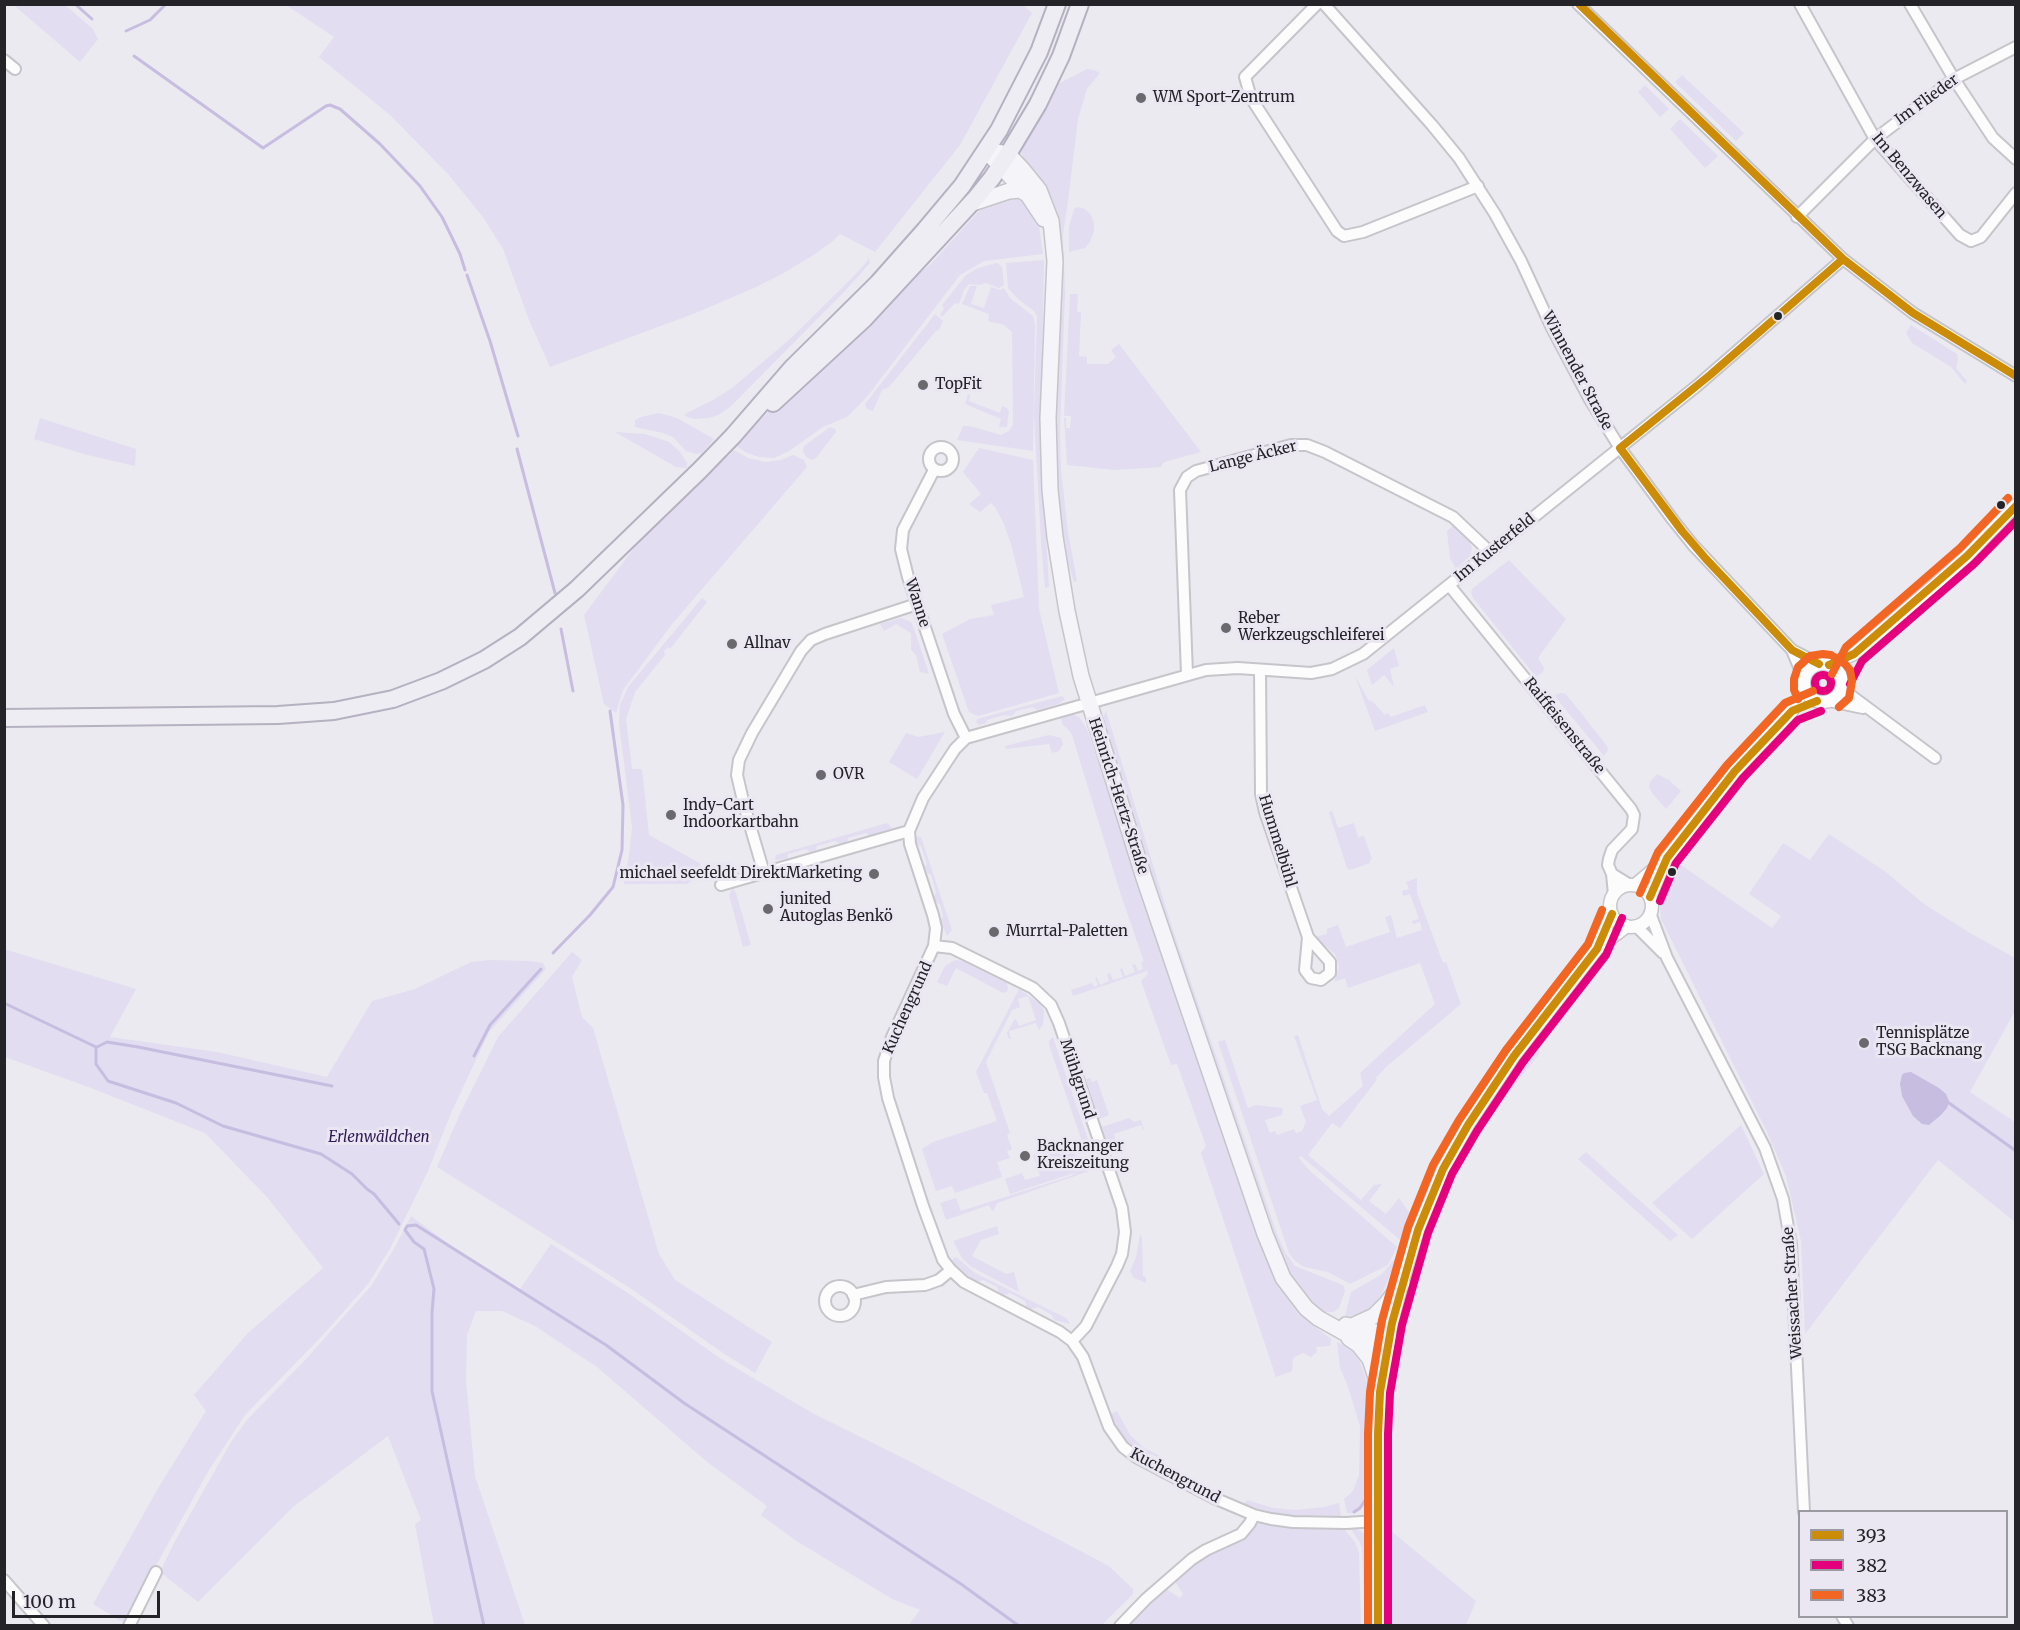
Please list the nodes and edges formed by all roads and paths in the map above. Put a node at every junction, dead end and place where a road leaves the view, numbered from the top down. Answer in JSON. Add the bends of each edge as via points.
{"nodes":[{"id":1,"x":1058,"y":4,"type":"edge"},
{"id":2,"x":1080,"y":4,"type":"edge"},
{"id":3,"x":1317,"y":4,"type":"edge"},
{"id":4,"x":1324,"y":4,"type":"edge"},
{"id":5,"x":1578,"y":4,"type":"edge"},
{"id":6,"x":1800,"y":4,"type":"edge"},
{"id":7,"x":1910,"y":4,"type":"edge"},
{"id":8,"x":2016,"y":47,"type":"edge"},
{"id":9,"x":4,"y":60,"type":"edge"},
{"id":10,"x":15,"y":69,"type":"dead end"},
{"id":11,"x":1954,"y":80,"type":"junction"},
{"id":12,"x":1875,"y":139,"type":"junction"},
{"id":13,"x":987,"y":150,"type":"junction"},
{"id":14,"x":2016,"y":159,"type":"edge"},
{"id":15,"x":1004,"y":160,"type":"junction"},
{"id":16,"x":1478,"y":186,"type":"junction"},
{"id":17,"x":2016,"y":193,"type":"edge"},
{"id":18,"x":1028,"y":195,"type":"junction"},
{"id":19,"x":970,"y":204,"type":"junction"},
{"id":20,"x":1797,"y":217,"type":"junction"},
{"id":21,"x":1054,"y":241,"type":"junction"},
{"id":22,"x":1842,"y":259,"type":"junction"},
{"id":23,"x":2016,"y":376,"type":"edge"},
{"id":24,"x":734,"y":436,"type":"junction"},
{"id":25,"x":1620,"y":448,"type":"junction"},
{"id":26,"x":934,"y":470,"type":"dead end"},
{"id":27,"x":2016,"y":505,"type":"edge"},
{"id":28,"x":1490,"y":552,"type":"junction"},
{"id":29,"x":1449,"y":585,"type":"junction"},
{"id":30,"x":917,"y":604,"type":"junction"},
{"id":31,"x":1792,"y":650,"type":"junction"},
{"id":32,"x":1854,"y":654,"type":"junction"},
{"id":33,"x":1824,"y":665,"type":"junction"},
{"id":34,"x":1260,"y":670,"type":"junction"},
{"id":35,"x":1187,"y":674,"type":"junction"},
{"id":36,"x":1804,"y":683,"type":"junction"},
{"id":37,"x":1841,"y":683,"type":"junction"},
{"id":38,"x":1823,"y":701,"type":"junction"},
{"id":39,"x":1088,"y":703,"type":"junction"},
{"id":40,"x":1869,"y":710,"type":"junction"},
{"id":41,"x":1792,"y":711,"type":"junction"},
{"id":42,"x":4,"y":718,"type":"edge"},
{"id":43,"x":966,"y":738,"type":"junction"},
{"id":44,"x":1935,"y":758,"type":"dead end"},
{"id":45,"x":909,"y":831,"type":"junction"},
{"id":46,"x":1667,"y":858,"type":"junction"},
{"id":47,"x":764,"y":873,"type":"junction"},
{"id":48,"x":1612,"y":874,"type":"junction"},
{"id":49,"x":721,"y":885,"type":"dead end"},
{"id":50,"x":1632,"y":885,"type":"junction"},
{"id":51,"x":1614,"y":894,"type":"junction"},
{"id":52,"x":1650,"y":897,"type":"junction"},
{"id":53,"x":1650,"y":913,"type":"junction"},
{"id":54,"x":1612,"y":914,"type":"junction"},
{"id":55,"x":1632,"y":926,"type":"junction"},
{"id":56,"x":1308,"y":937,"type":"dead end"},
{"id":57,"x":934,"y":946,"type":"junction"},
{"id":58,"x":1597,"y":949,"type":"junction"},
{"id":59,"x":1667,"y":958,"type":"junction"},
{"id":60,"x":951,"y":1270,"type":"junction"},
{"id":61,"x":1402,"y":1283,"type":"junction"},
{"id":62,"x":853,"y":1295,"type":"dead end"},
{"id":63,"x":1318,"y":1318,"type":"junction"},
{"id":64,"x":1352,"y":1326,"type":"junction"},
{"id":65,"x":1333,"y":1328,"type":"junction"},
{"id":66,"x":1072,"y":1341,"type":"junction"},
{"id":67,"x":1388,"y":1341,"type":"junction"},
{"id":68,"x":1380,"y":1392,"type":"junction"},
{"id":69,"x":1804,"y":1510,"type":"edge"},
{"id":70,"x":1254,"y":1515,"type":"junction"},
{"id":71,"x":1377,"y":1521,"type":"junction"},
{"id":72,"x":156,"y":1572,"type":"dead end"},
{"id":73,"x":4,"y":1580,"type":"edge"},
{"id":74,"x":44,"y":1626,"type":"edge"},
{"id":75,"x":129,"y":1626,"type":"edge"},
{"id":76,"x":1120,"y":1626,"type":"edge"},
{"id":77,"x":1378,"y":1626,"type":"edge"}],
"edges":[{"from":1,"to":13,"type":"main road","via":[[1040,52]]},
{"from":2,"to":15,"type":"main road","via":[[1050,80]]},
{"from":3,"to":16,"type":"street","via":[[1245,77],[1251,98],[1337,231],[1344,236],[1363,232]]},
{"from":4,"to":16,"type":"street","name":"Winnender Straße","via":[[1432,125]]},
{"from":5,"to":20,"type":"street"},
{"from":6,"to":12,"type":"street","name":"Im Benzwasen"},
{"from":7,"to":11,"type":"street"},
{"from":8,"to":11,"type":"street","name":"Im Flieder"},
{"from":9,"to":10,"type":"street"},
{"from":11,"to":12,"type":"street","name":"Im Flieder"},
{"from":11,"to":14,"type":"street","via":[[1993,138]]},
{"from":12,"to":17,"type":"street","name":"Im Benzwasen","via":[[1968,241],[1985,233]]},
{"from":12,"to":20,"type":"street","name":"Im Flieder"},
{"from":13,"to":15,"type":"main road","name":"Heinrich-Hertz-Straße"},
{"from":13,"to":24,"type":"main road","via":[[925,230],[792,368]]},
{"from":15,"to":18,"type":"main road","name":"Heinrich-Hertz-Straße"},
{"from":15,"to":19,"type":"main road"},
{"from":15,"to":21,"type":"main road","name":"Heinrich-Hertz-Straße","via":[[1039,190],[1052,221]]},
{"from":16,"to":25,"type":"street","name":"Winnender Straße","via":[[1521,261],[1589,398]]},
{"from":18,"to":19,"type":"main road","via":[[1009,190]]},
{"from":18,"to":21,"type":"main road","name":"Heinrich-Hertz-Straße"},
{"from":19,"to":24,"type":"main road","via":[[864,318]]},
{"from":20,"to":22,"type":"street"},
{"from":21,"to":39,"type":"main road","name":"Heinrich-Hertz-Straße","via":[[1047,418],[1050,490],[1065,598]]},
{"from":22,"to":23,"type":"street","via":[[1912,313]]},
{"from":22,"to":25,"type":"street","name":"Im Kusterfeld"},
{"from":24,"to":42,"type":"main road","via":[[551,612],[484,660],[441,681],[393,699],[334,711]]},
{"from":25,"to":28,"type":"street","name":"Im Kusterfeld"},
{"from":25,"to":31,"type":"street","name":"Winnender Straße","via":[[1693,545]]},
{"from":26,"to":30,"type":"street","name":"Wanne","via":[[902,537],[904,563]]},
{"from":27,"to":32,"type":"street","name":"Weissacher Straße","via":[[1967,556]]},
{"from":28,"to":29,"type":"street","name":"Im Kusterfeld"},
{"from":28,"to":35,"type":"street","name":"Lange Äcker","via":[[1453,517],[1307,445],[1291,445],[1196,471],[1187,477],[1180,490]]},
{"from":29,"to":34,"type":"street","name":"Im Kusterfeld","via":[[1345,664],[1311,673]]},
{"from":29,"to":48,"type":"street","name":"Raiffeisenstraße","via":[[1632,809],[1632,830],[1610,855],[1608,865]]},
{"from":30,"to":43,"type":"street","name":"Wanne","via":[[954,714]]},
{"from":30,"to":47,"type":"street","via":[[808,643],[752,733],[739,760],[738,776]]},
{"from":31,"to":33,"type":"street","name":"Winnender Straße"},
{"from":31,"to":36,"type":"street","name":"Winnender Straße"},
{"from":32,"to":33,"type":"street","name":"Weissacher Straße"},
{"from":32,"to":37,"type":"street","name":"Weissacher Straße"},
{"from":33,"to":36,"type":"street","name":"Weissacher Straße","via":[[1810,669]]},
{"from":33,"to":37,"type":"street","via":[[1837,670]]},
{"from":34,"to":35,"type":"street","name":"Im Kusterfeld","via":[[1216,668]]},
{"from":34,"to":56,"type":"street","name":"Hummelbühl","via":[[1261,794]]},
{"from":35,"to":39,"type":"street","name":"Im Kusterfeld"},
{"from":36,"to":38,"type":"street","via":[[1811,698]]},
{"from":36,"to":41,"type":"street","name":"Weissacher Straße"},
{"from":37,"to":38,"type":"street","name":"Weissacher Straße","via":[[1839,694]]},
{"from":37,"to":40,"type":"street"},
{"from":38,"to":40,"type":"street"},
{"from":38,"to":41,"type":"street","name":"Weissacher Straße"},
{"from":39,"to":43,"type":"street"},
{"from":39,"to":63,"type":"main road","name":"Heinrich-Hertz-Straße","via":[[1272,1253],[1287,1284]]},
{"from":40,"to":44,"type":"street"},
{"from":41,"to":46,"type":"street","name":"Weissacher Straße","via":[[1735,771]]},
{"from":43,"to":45,"type":"street","via":[[923,798]]},
{"from":45,"to":47,"type":"street"},
{"from":45,"to":57,"type":"street","name":"Kuchengrund","via":[[936,928]]},
{"from":46,"to":50,"type":"street","name":"Weissacher Straße"},
{"from":46,"to":52,"type":"street","name":"Weissacher Straße"},
{"from":47,"to":49,"type":"street"},
{"from":48,"to":50,"type":"street"},
{"from":48,"to":51,"type":"street","name":"Raiffeisenstraße"},
{"from":50,"to":51,"type":"street","name":"Weissacher Straße","via":[[1619,888]]},
{"from":50,"to":52,"type":"street","via":[[1645,890]]},
{"from":51,"to":54,"type":"street"},
{"from":52,"to":53,"type":"street","name":"Weissacher Straße"},
{"from":53,"to":55,"type":"street","via":[[1644,922]]},
{"from":53,"to":59,"type":"street","name":"Weissacher Straße"},
{"from":54,"to":55,"type":"street","name":"Weissacher Straße","via":[[1618,922]]},
{"from":54,"to":58,"type":"street"},
{"from":55,"to":58,"type":"street"},
{"from":55,"to":59,"type":"street","name":"Weissacher Straße"},
{"from":57,"to":60,"type":"street","name":"Kuchengrund","via":[[892,1037],[884,1061],[884,1077],[930,1226]]},
{"from":57,"to":66,"type":"street","name":"Mühlgrund","via":[[952,948],[1033,988],[1051,1005],[1059,1023],[1122,1208],[1125,1232],[1117,1266],[1086,1326]]},
{"from":58,"to":61,"type":"street","via":[[1514,1056],[1468,1125],[1433,1192]]},
{"from":59,"to":69,"type":"street","name":"Weissacher Straße","via":[[1765,1148],[1783,1199],[1791,1244]]},
{"from":60,"to":62,"type":"street","via":[[925,1285],[886,1287]]},
{"from":60,"to":66,"type":"street","name":"Kuchengrund","via":[[964,1282]]},
{"from":61,"to":64,"type":"main road","via":[[1374,1316]]},
{"from":61,"to":67,"type":"street"},
{"from":63,"to":64,"type":"main road"},
{"from":63,"to":65,"type":"main road","name":"Heinrich-Hertz-Straße"},
{"from":64,"to":67,"type":"main road"},
{"from":65,"to":67,"type":"main road","name":"Heinrich-Hertz-Straße","via":[[1352,1337]]},
{"from":65,"to":68,"type":"main road","via":[[1365,1352]]},
{"from":66,"to":70,"type":"street","name":"Kuchengrund","via":[[1083,1357],[1110,1427],[1123,1447],[1177,1479]]},
{"from":67,"to":68,"type":"main road"},
{"from":68,"to":71,"type":"main road"},
{"from":70,"to":71,"type":"street","name":"Kuchengrund","via":[[1293,1522]]},
{"from":70,"to":76,"type":"street","via":[[1241,1534],[1192,1559]]},
{"from":71,"to":77,"type":"main road"},
{"from":72,"to":75,"type":"street"},
{"from":73,"to":74,"type":"street"}]}
